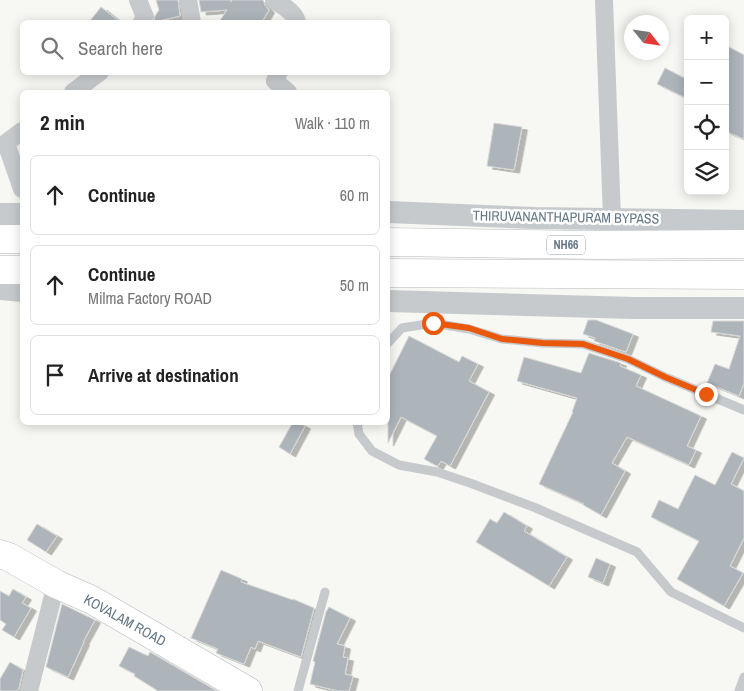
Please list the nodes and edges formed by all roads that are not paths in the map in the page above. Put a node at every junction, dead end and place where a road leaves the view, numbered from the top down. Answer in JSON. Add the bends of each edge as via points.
{"nodes":[{"id":1,"x":138,"y":0,"type":"edge"},
{"id":2,"x":188,"y":0,"type":"edge"},
{"id":3,"x":274,"y":0,"type":"edge"},
{"id":4,"x":604,"y":0,"type":"edge"},
{"id":5,"x":144,"y":20,"type":"edge"},
{"id":6,"x":192,"y":20,"type":"edge"},
{"id":7,"x":296,"y":20,"type":"edge"},
{"id":8,"x":96,"y":75,"type":"edge"},
{"id":9,"x":76,"y":90,"type":"edge"},
{"id":10,"x":20,"y":132,"type":"edge"},
{"id":11,"x":20,"y":183,"type":"edge"},
{"id":12,"x":390,"y":212,"type":"edge"},
{"id":13,"x":0,"y":214,"type":"edge"},
{"id":14,"x":20,"y":214,"type":"edge"},
{"id":15,"x":612,"y":219,"type":"junction"},
{"id":16,"x":744,"y":221,"type":"edge"},
{"id":17,"x":0,"y":239,"type":"edge"},
{"id":18,"x":20,"y":240,"type":"edge"},
{"id":19,"x":390,"y":242,"type":"edge"},
{"id":20,"x":744,"y":244,"type":"edge"},
{"id":21,"x":0,"y":270,"type":"edge"},
{"id":22,"x":20,"y":270,"type":"edge"},
{"id":23,"x":390,"y":273,"type":"edge"},
{"id":24,"x":744,"y":275,"type":"edge"},
{"id":25,"x":0,"y":289,"type":"edge"},
{"id":26,"x":20,"y":291,"type":"edge"},
{"id":27,"x":390,"y":301,"type":"edge"},
{"id":28,"x":744,"y":308,"type":"edge"},
{"id":29,"x":390,"y":341,"type":"edge"},
{"id":30,"x":744,"y":410,"type":"edge"},
{"id":31,"x":358,"y":425,"type":"edge"},
{"id":32,"x":0,"y":554,"type":"edge"},
{"id":33,"x":56,"y":584,"type":"junction"},
{"id":34,"x":325,"y":592,"type":"dead end"},
{"id":35,"x":744,"y":628,"type":"edge"},
{"id":36,"x":744,"y":676,"type":"edge"},
{"id":37,"x":29,"y":691,"type":"edge"},
{"id":38,"x":248,"y":691,"type":"edge"},
{"id":39,"x":298,"y":691,"type":"edge"},
{"id":40,"x":739,"y":691,"type":"edge"}],
"edges":[{"from":1,"to":5,"type":"street"},
{"from":2,"to":6,"type":"street"},
{"from":3,"to":7,"type":"street","via":[[288,9]]},
{"from":4,"to":15,"type":"street"},
{"from":8,"to":9,"type":"street"},
{"from":10,"to":11,"type":"street","via":[[6,143]]},
{"from":12,"to":15,"type":"street","name":"THIRUVANANTHAPURAM BYPASS"},
{"from":13,"to":14,"type":"street"},
{"from":15,"to":16,"type":"street","name":"THIRUVANANTHAPURAM BYPASS"},
{"from":17,"to":18,"type":"main road"},
{"from":19,"to":20,"type":"main road","name":"THIRUVANANTHAPURAM BYPASS","number":"NH66"},
{"from":21,"to":22,"type":"main road"},
{"from":23,"to":24,"type":"main road","number":"NH66"},
{"from":25,"to":26,"type":"street"},
{"from":27,"to":28,"type":"street"},
{"from":29,"to":30,"type":"lane","via":[[402,328],[433,323],[469,328],[502,339],[583,344],[628,359]]},
{"from":31,"to":35,"type":"lane","via":[[359,434],[372,451],[399,465],[437,472],[470,483],[637,552],[671,592]]},
{"from":32,"to":33,"type":"main road","name":"KOVALAM ROAD"},
{"from":33,"to":37,"type":"street"},
{"from":33,"to":38,"type":"main road","name":"KOVALAM ROAD","via":[[92,600]]},
{"from":34,"to":39,"type":"lane"},
{"from":36,"to":40,"type":"lane"}]}
